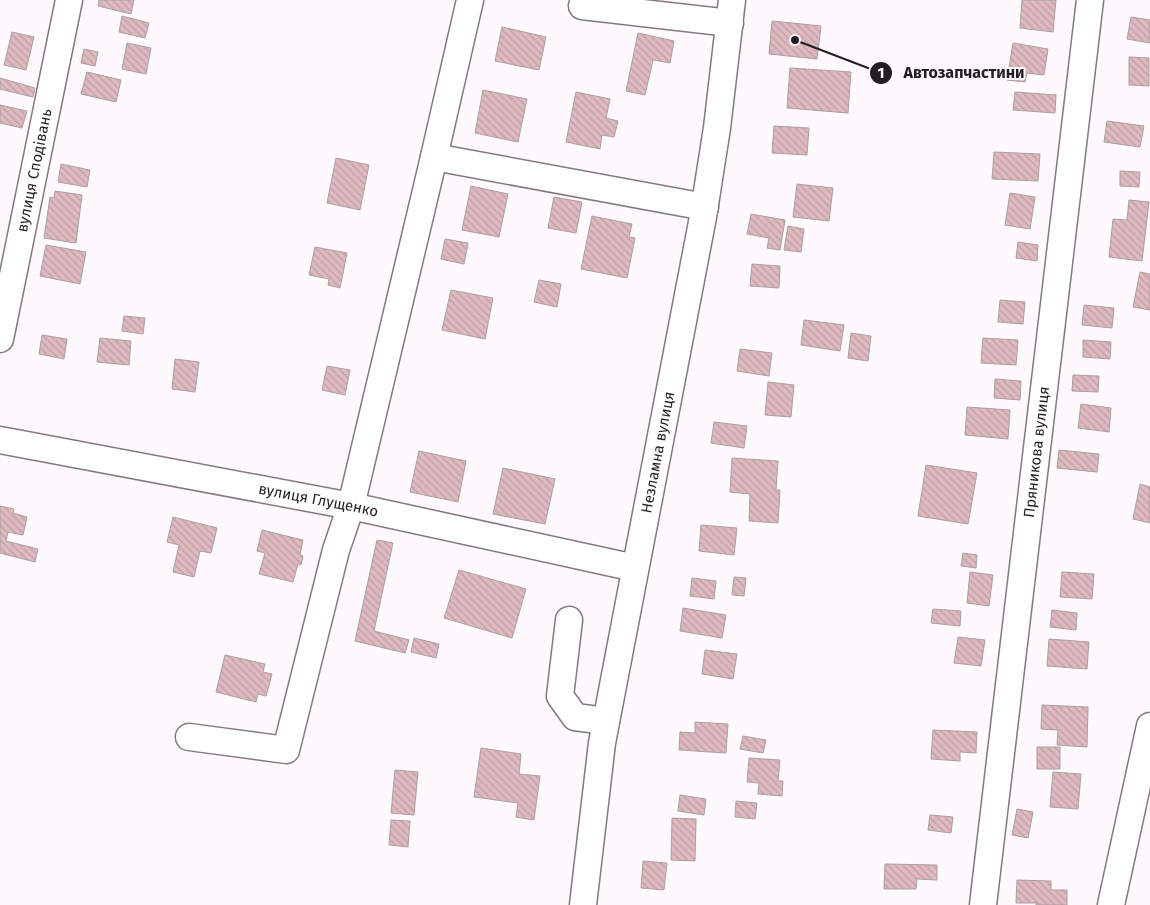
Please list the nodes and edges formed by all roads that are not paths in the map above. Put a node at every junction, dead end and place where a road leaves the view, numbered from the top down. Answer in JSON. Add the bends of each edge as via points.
{"nodes":[{"id":1,"x":69,"y":0,"type":"edge"},
{"id":2,"x":470,"y":0,"type":"edge"},
{"id":3,"x":1090,"y":0,"type":"edge"},
{"id":4,"x":582,"y":6,"type":"dead end"},
{"id":5,"x":731,"y":12,"type":"edge"},
{"id":6,"x":434,"y":157,"type":"junction"},
{"id":7,"x":705,"y":208,"type":"junction"},
{"id":8,"x":0,"y":339,"type":"edge"},
{"id":9,"x":0,"y":440,"type":"edge"},
{"id":10,"x":351,"y":506,"type":"junction"},
{"id":11,"x":636,"y":568,"type":"junction"},
{"id":12,"x":569,"y":620,"type":"dead end"},
{"id":13,"x":606,"y":721,"type":"junction"},
{"id":14,"x":1150,"y":726,"type":"edge"},
{"id":15,"x":189,"y":737,"type":"dead end"},
{"id":16,"x":583,"y":905,"type":"edge"},
{"id":17,"x":983,"y":905,"type":"edge"},
{"id":18,"x":1111,"y":905,"type":"edge"}],
"edges":[{"from":1,"to":8,"type":"street","name":"вулиця Сподівань"},
{"from":2,"to":6,"type":"street"},
{"from":3,"to":17,"type":"street","name":"Пряникова вулиця"},
{"from":4,"to":5,"type":"street"},
{"from":5,"to":7,"type":"street","name":"Незламна вулиця"},
{"from":6,"to":7,"type":"street"},
{"from":6,"to":10,"type":"street"},
{"from":7,"to":11,"type":"street","name":"Незламна вулиця"},
{"from":9,"to":10,"type":"street","name":"вулиця Глущенко"},
{"from":10,"to":11,"type":"street","name":"вулиця Глущенко"},
{"from":10,"to":15,"type":"street","via":[[336,550],[286,750]]},
{"from":11,"to":13,"type":"street","name":"Незламна вулиця"},
{"from":12,"to":13,"type":"street","via":[[560,696],[575,717]]},
{"from":13,"to":16,"type":"street","name":"Незламна вулиця"},
{"from":14,"to":18,"type":"street"}]}
